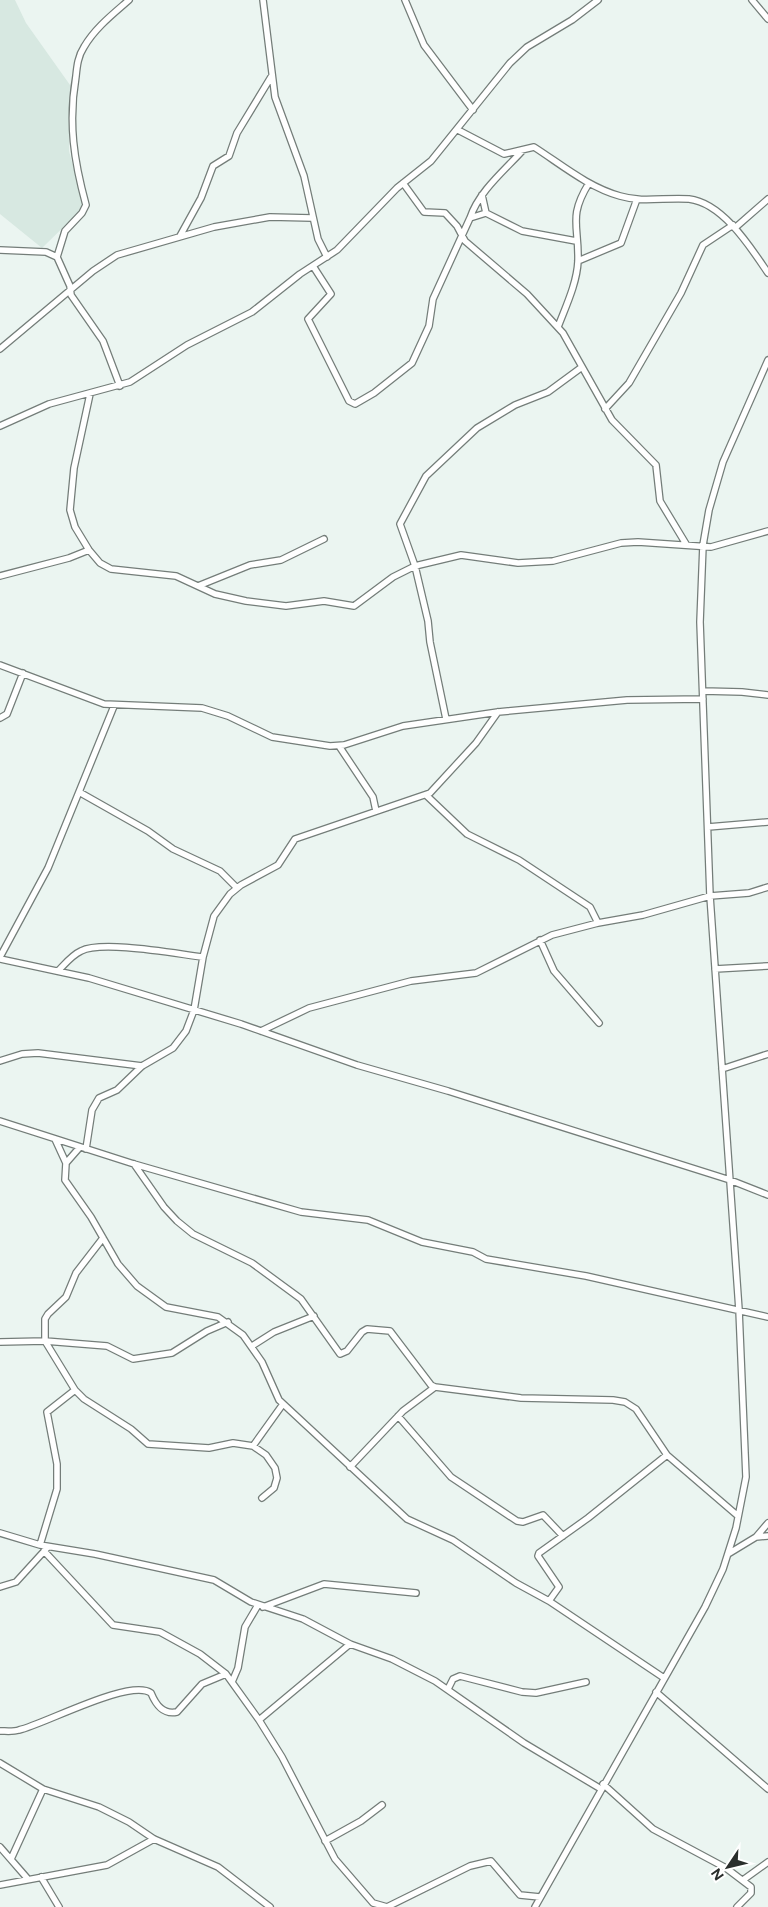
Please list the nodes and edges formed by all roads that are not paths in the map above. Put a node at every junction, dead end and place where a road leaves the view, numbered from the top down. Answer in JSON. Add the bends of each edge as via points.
{"nodes":[{"id":1,"x":129,"y":0,"type":"edge"},
{"id":2,"x":263,"y":0,"type":"edge"},
{"id":3,"x":598,"y":0,"type":"edge"},
{"id":4,"x":752,"y":0,"type":"edge"},
{"id":5,"x":406,"y":1,"type":"edge"},
{"id":6,"x":768,"y":19,"type":"edge"},
{"id":7,"x":271,"y":77,"type":"junction"},
{"id":8,"x":473,"y":110,"type":"junction"},
{"id":9,"x":458,"y":130,"type":"junction"},
{"id":10,"x":525,"y":149,"type":"junction"},
{"id":11,"x":403,"y":183,"type":"junction"},
{"id":12,"x":589,"y":183,"type":"junction"},
{"id":13,"x":482,"y":195,"type":"junction"},
{"id":14,"x":637,"y":199,"type":"junction"},
{"id":15,"x":768,"y":200,"type":"edge"},
{"id":16,"x":486,"y":213,"type":"junction"},
{"id":17,"x":312,"y":218,"type":"junction"},
{"id":18,"x":470,"y":218,"type":"junction"},
{"id":19,"x":734,"y":226,"type":"junction"},
{"id":20,"x":180,"y":236,"type":"junction"},
{"id":21,"x":461,"y":238,"type":"junction"},
{"id":22,"x":576,"y":241,"type":"junction"},
{"id":23,"x":0,"y":250,"type":"edge"},
{"id":24,"x":57,"y":257,"type":"junction"},
{"id":25,"x":327,"y":257,"type":"junction"},
{"id":26,"x":578,"y":261,"type":"junction"},
{"id":27,"x":313,"y":266,"type":"junction"},
{"id":28,"x":768,"y":273,"type":"edge"},
{"id":29,"x":70,"y":292,"type":"junction"},
{"id":30,"x":558,"y":327,"type":"junction"},
{"id":31,"x":0,"y":349,"type":"edge"},
{"id":32,"x":768,"y":360,"type":"edge"},
{"id":33,"x":582,"y":367,"type":"junction"},
{"id":34,"x":120,"y":386,"type":"junction"},
{"id":35,"x":90,"y":394,"type":"junction"},
{"id":36,"x":605,"y":409,"type":"junction"},
{"id":37,"x":0,"y":426,"type":"edge"},
{"id":38,"x":768,"y":530,"type":"edge"},
{"id":39,"x":324,"y":539,"type":"dead end"},
{"id":40,"x":686,"y":544,"type":"junction"},
{"id":41,"x":704,"y":545,"type":"junction"},
{"id":42,"x":89,"y":550,"type":"junction"},
{"id":43,"x":415,"y":566,"type":"junction"},
{"id":44,"x":0,"y":576,"type":"edge"},
{"id":45,"x":198,"y":586,"type":"junction"},
{"id":46,"x":0,"y":665,"type":"edge"},
{"id":47,"x":23,"y":673,"type":"junction"},
{"id":48,"x":703,"y":690,"type":"junction"},
{"id":49,"x":768,"y":695,"type":"edge"},
{"id":50,"x":703,"y":699,"type":"junction"},
{"id":51,"x":114,"y":706,"type":"junction"},
{"id":52,"x":498,"y":712,"type":"junction"},
{"id":53,"x":0,"y":718,"type":"edge"},
{"id":54,"x":446,"y":719,"type":"junction"},
{"id":55,"x":339,"y":746,"type":"junction"},
{"id":56,"x":80,"y":792,"type":"junction"},
{"id":57,"x":426,"y":796,"type":"junction"},
{"id":58,"x":376,"y":811,"type":"junction"},
{"id":59,"x":768,"y":822,"type":"edge"},
{"id":60,"x":708,"y":827,"type":"junction"},
{"id":61,"x":768,"y":887,"type":"edge"},
{"id":62,"x":237,"y":888,"type":"junction"},
{"id":63,"x":710,"y":896,"type":"junction"},
{"id":64,"x":598,"y":923,"type":"junction"},
{"id":65,"x":540,"y":940,"type":"junction"},
{"id":66,"x":203,"y":957,"type":"junction"},
{"id":67,"x":0,"y":958,"type":"edge"},
{"id":68,"x":768,"y":966,"type":"edge"},
{"id":69,"x":715,"y":969,"type":"junction"},
{"id":70,"x":58,"y":971,"type":"junction"},
{"id":71,"x":194,"y":1010,"type":"junction"},
{"id":72,"x":599,"y":1023,"type":"dead end"},
{"id":73,"x":261,"y":1031,"type":"junction"},
{"id":74,"x":768,"y":1054,"type":"edge"},
{"id":75,"x":0,"y":1061,"type":"edge"},
{"id":76,"x":142,"y":1066,"type":"junction"},
{"id":77,"x":722,"y":1069,"type":"junction"},
{"id":78,"x":0,"y":1121,"type":"edge"},
{"id":79,"x":55,"y":1139,"type":"junction"},
{"id":80,"x":83,"y":1148,"type":"junction"},
{"id":81,"x":66,"y":1163,"type":"junction"},
{"id":82,"x":134,"y":1164,"type":"junction"},
{"id":83,"x":730,"y":1180,"type":"junction"},
{"id":84,"x":768,"y":1195,"type":"edge"},
{"id":85,"x":103,"y":1238,"type":"junction"},
{"id":86,"x":739,"y":1310,"type":"junction"},
{"id":87,"x":314,"y":1316,"type":"junction"},
{"id":88,"x":768,"y":1317,"type":"edge"},
{"id":89,"x":228,"y":1322,"type":"junction"},
{"id":90,"x":44,"y":1341,"type":"junction"},
{"id":91,"x":0,"y":1342,"type":"edge"},
{"id":92,"x":252,"y":1346,"type":"junction"},
{"id":93,"x":435,"y":1387,"type":"junction"},
{"id":94,"x":75,"y":1390,"type":"junction"},
{"id":95,"x":283,"y":1404,"type":"junction"},
{"id":96,"x":398,"y":1416,"type":"junction"},
{"id":97,"x":253,"y":1446,"type":"junction"},
{"id":98,"x":668,"y":1455,"type":"junction"},
{"id":99,"x":350,"y":1467,"type":"junction"},
{"id":100,"x":262,"y":1498,"type":"dead end"},
{"id":101,"x":738,"y":1516,"type":"junction"},
{"id":102,"x":768,"y":1523,"type":"edge"},
{"id":103,"x":0,"y":1533,"type":"edge"},
{"id":104,"x":563,"y":1536,"type":"junction"},
{"id":105,"x":768,"y":1536,"type":"edge"},
{"id":106,"x":756,"y":1537,"type":"junction"},
{"id":107,"x":40,"y":1545,"type":"junction"},
{"id":108,"x":46,"y":1548,"type":"junction"},
{"id":109,"x":728,"y":1554,"type":"junction"},
{"id":110,"x":0,"y":1587,"type":"edge"},
{"id":111,"x":416,"y":1593,"type":"dead end"},
{"id":112,"x":549,"y":1601,"type":"junction"},
{"id":113,"x":260,"y":1606,"type":"junction"},
{"id":114,"x":350,"y":1644,"type":"junction"},
{"id":115,"x":226,"y":1674,"type":"junction"},
{"id":116,"x":664,"y":1678,"type":"junction"},
{"id":117,"x":232,"y":1682,"type":"junction"},
{"id":118,"x":586,"y":1682,"type":"dead end"},
{"id":119,"x":448,"y":1689,"type":"junction"},
{"id":120,"x":656,"y":1692,"type":"junction"},
{"id":121,"x":259,"y":1720,"type":"junction"},
{"id":122,"x":0,"y":1731,"type":"edge"},
{"id":123,"x":0,"y":1763,"type":"edge"},
{"id":124,"x":602,"y":1787,"type":"junction"},
{"id":125,"x":43,"y":1788,"type":"junction"},
{"id":126,"x":768,"y":1789,"type":"edge"},
{"id":127,"x":382,"y":1805,"type":"dead end"},
{"id":128,"x":154,"y":1839,"type":"junction"},
{"id":129,"x":324,"y":1841,"type":"junction"},
{"id":130,"x":0,"y":1846,"type":"edge"},
{"id":131,"x":11,"y":1859,"type":"junction"},
{"id":132,"x":768,"y":1862,"type":"edge"},
{"id":133,"x":41,"y":1877,"type":"junction"},
{"id":134,"x":27,"y":1878,"type":"junction"},
{"id":135,"x":742,"y":1880,"type":"junction"},
{"id":136,"x":0,"y":1885,"type":"edge"},
{"id":137,"x":540,"y":1897,"type":"junction"},
{"id":138,"x":537,"y":1906,"type":"edge"},
{"id":139,"x":59,"y":1907,"type":"edge"},
{"id":140,"x":270,"y":1907,"type":"edge"},
{"id":141,"x":737,"y":1907,"type":"edge"}],
"edges":[{"from":1,"to":24,"type":"street","via":[[89,40],[79,58],[72,100],[74,156],[86,205],[65,231]]},
{"from":2,"to":7,"type":"street"},
{"from":3,"to":8,"type":"street","via":[[527,47]]},
{"from":4,"to":6,"type":"street"},
{"from":5,"to":8,"type":"street","via":[[424,45]]},
{"from":7,"to":17,"type":"street","via":[[283,124],[304,176]]},
{"from":7,"to":20,"type":"street","via":[[237,133],[229,156],[214,166],[198,205]]},
{"from":8,"to":9,"type":"street"},
{"from":9,"to":10,"type":"street","via":[[504,154]]},
{"from":9,"to":11,"type":"street","via":[[431,161]]},
{"from":10,"to":12,"type":"street","via":[[534,147]]},
{"from":10,"to":13,"type":"street"},
{"from":11,"to":21,"type":"street","via":[[424,212],[445,213],[457,226]]},
{"from":11,"to":25,"type":"street","via":[[358,231]]},
{"from":12,"to":14,"type":"street","via":[[600,190]]},
{"from":12,"to":22,"type":"street","via":[[575,212]]},
{"from":13,"to":16,"type":"street"},
{"from":13,"to":18,"type":"street"},
{"from":14,"to":19,"type":"street","via":[[697,201]]},
{"from":14,"to":26,"type":"street","via":[[621,243]]},
{"from":15,"to":19,"type":"street"},
{"from":16,"to":18,"type":"street"},
{"from":16,"to":22,"type":"street","via":[[522,231]]},
{"from":17,"to":20,"type":"street","via":[[270,217]]},
{"from":17,"to":25,"type":"street","via":[[320,246]]},
{"from":18,"to":21,"type":"street"},
{"from":19,"to":28,"type":"street"},
{"from":19,"to":36,"type":"street","via":[[703,245],[681,293],[629,383]]},
{"from":20,"to":29,"type":"street","via":[[117,255]]},
{"from":21,"to":27,"type":"street","via":[[434,299],[429,326],[412,363],[355,404],[349,401],[308,319],[331,294]]},
{"from":21,"to":30,"type":"street","via":[[527,294]]},
{"from":22,"to":26,"type":"street"},
{"from":23,"to":24,"type":"street","via":[[46,252]]},
{"from":24,"to":29,"type":"street"},
{"from":25,"to":27,"type":"street"},
{"from":26,"to":30,"type":"street"},
{"from":27,"to":34,"type":"street","via":[[252,312],[203,335]]},
{"from":29,"to":31,"type":"street"},
{"from":29,"to":34,"type":"street","via":[[103,341]]},
{"from":30,"to":33,"type":"street"},
{"from":32,"to":41,"type":"street","via":[[723,462],[709,510]]},
{"from":33,"to":36,"type":"street"},
{"from":33,"to":43,"type":"street","via":[[548,392],[515,405],[477,428],[426,476],[400,524]]},
{"from":34,"to":35,"type":"street"},
{"from":35,"to":37,"type":"street","via":[[49,404]]},
{"from":35,"to":42,"type":"street","via":[[74,468],[70,510],[75,527]]},
{"from":36,"to":40,"type":"street","via":[[617,427],[656,465],[660,501]]},
{"from":38,"to":41,"type":"street","via":[[715,546]]},
{"from":39,"to":45,"type":"street","via":[[281,560],[250,565]]},
{"from":40,"to":41,"type":"street"},
{"from":40,"to":43,"type":"street","via":[[621,543],[566,558],[518,563],[461,555]]},
{"from":41,"to":48,"type":"street","via":[[700,622]]},
{"from":42,"to":44,"type":"street"},
{"from":42,"to":45,"type":"street","via":[[100,563],[111,569],[176,576]]},
{"from":43,"to":45,"type":"street","via":[[349,606],[324,601],[286,606],[246,601],[215,594]]},
{"from":43,"to":54,"type":"street"},
{"from":46,"to":47,"type":"street"},
{"from":47,"to":51,"type":"street"},
{"from":47,"to":53,"type":"street","via":[[8,714]]},
{"from":48,"to":49,"type":"street"},
{"from":48,"to":50,"type":"street"},
{"from":50,"to":52,"type":"street","via":[[618,701]]},
{"from":50,"to":60,"type":"street"},
{"from":51,"to":55,"type":"street","via":[[202,708],[280,739]]},
{"from":51,"to":56,"type":"street"},
{"from":52,"to":54,"type":"street"},
{"from":52,"to":57,"type":"street","via":[[446,778]]},
{"from":54,"to":55,"type":"street","via":[[403,726]]},
{"from":55,"to":58,"type":"street","via":[[373,796]]},
{"from":56,"to":62,"type":"street","via":[[173,849],[220,870]]},
{"from":56,"to":67,"type":"street","via":[[48,868]]},
{"from":57,"to":58,"type":"street"},
{"from":57,"to":64,"type":"street","via":[[467,834],[519,860],[590,907]]},
{"from":58,"to":62,"type":"street","via":[[296,839],[278,865]]},
{"from":59,"to":60,"type":"street"},
{"from":60,"to":63,"type":"street"},
{"from":61,"to":63,"type":"street","via":[[742,894]]},
{"from":62,"to":66,"type":"street","via":[[214,916]]},
{"from":63,"to":64,"type":"street","via":[[643,915]]},
{"from":63,"to":69,"type":"street"},
{"from":64,"to":65,"type":"street"},
{"from":65,"to":72,"type":"street","via":[[554,972]]},
{"from":65,"to":73,"type":"street","via":[[476,973],[411,980],[309,1008]]},
{"from":66,"to":70,"type":"street","via":[[93,947],[73,956]]},
{"from":66,"to":71,"type":"street"},
{"from":67,"to":70,"type":"street"},
{"from":68,"to":69,"type":"street"},
{"from":69,"to":77,"type":"street"},
{"from":70,"to":71,"type":"street"},
{"from":71,"to":73,"type":"street"},
{"from":71,"to":76,"type":"street","via":[[186,1031],[173,1048]]},
{"from":73,"to":83,"type":"street","via":[[357,1065]]},
{"from":74,"to":77,"type":"street"},
{"from":75,"to":76,"type":"street","via":[[38,1053]]},
{"from":76,"to":80,"type":"street","via":[[117,1090],[99,1098],[94,1104]]},
{"from":77,"to":83,"type":"street"},
{"from":78,"to":79,"type":"street"},
{"from":79,"to":80,"type":"street"},
{"from":79,"to":81,"type":"street"},
{"from":80,"to":81,"type":"street"},
{"from":80,"to":82,"type":"street"},
{"from":81,"to":85,"type":"street","via":[[65,1180]]},
{"from":82,"to":86,"type":"street","via":[[301,1212],[368,1220],[422,1242],[473,1252],[486,1258],[586,1276]]},
{"from":82,"to":87,"type":"street","via":[[177,1221],[193,1234],[258,1268],[301,1299]]},
{"from":83,"to":84,"type":"street"},
{"from":83,"to":86,"type":"street"},
{"from":85,"to":89,"type":"street","via":[[118,1264],[154,1300]]},
{"from":85,"to":90,"type":"street","via":[[76,1273],[66,1297],[45,1319]]},
{"from":86,"to":88,"type":"street"},
{"from":86,"to":101,"type":"street","via":[[746,1477]]},
{"from":87,"to":92,"type":"street","via":[[274,1332]]},
{"from":87,"to":93,"type":"street","via":[[340,1354],[347,1351],[367,1329],[390,1330]]},
{"from":89,"to":90,"type":"street","via":[[207,1330],[172,1353],[133,1359],[107,1346]]},
{"from":89,"to":92,"type":"street"},
{"from":90,"to":91,"type":"street"},
{"from":90,"to":94,"type":"street"},
{"from":92,"to":95,"type":"street"},
{"from":93,"to":96,"type":"street"},
{"from":93,"to":98,"type":"street","via":[[521,1398],[625,1402],[643,1418]]},
{"from":94,"to":97,"type":"street","via":[[152,1446],[209,1448],[233,1443]]},
{"from":94,"to":107,"type":"street","via":[[47,1412],[57,1464],[57,1489]]},
{"from":95,"to":97,"type":"street"},
{"from":95,"to":99,"type":"street"},
{"from":96,"to":99,"type":"street"},
{"from":96,"to":104,"type":"street","via":[[452,1477],[517,1522],[543,1515]]},
{"from":97,"to":100,"type":"street","via":[[266,1455],[275,1468],[277,1478],[274,1488]]},
{"from":98,"to":101,"type":"street"},
{"from":98,"to":104,"type":"street"},
{"from":99,"to":112,"type":"street","via":[[406,1520],[453,1540],[516,1583]]},
{"from":101,"to":109,"type":"street"},
{"from":102,"to":106,"type":"street"},
{"from":103,"to":107,"type":"street"},
{"from":104,"to":112,"type":"street","via":[[538,1554],[559,1587]]},
{"from":105,"to":106,"type":"street"},
{"from":106,"to":109,"type":"street"},
{"from":107,"to":108,"type":"street"},
{"from":108,"to":110,"type":"street","via":[[16,1582]]},
{"from":108,"to":113,"type":"street","via":[[204,1576]]},
{"from":108,"to":115,"type":"street","via":[[113,1625],[160,1632],[200,1654]]},
{"from":109,"to":116,"type":"street","via":[[705,1607]]},
{"from":111,"to":113,"type":"street","via":[[324,1584]]},
{"from":112,"to":116,"type":"street"},
{"from":113,"to":114,"type":"street","via":[[303,1619]]},
{"from":113,"to":117,"type":"street","via":[[245,1626],[238,1668]]},
{"from":114,"to":119,"type":"street","via":[[392,1659]]},
{"from":114,"to":121,"type":"street"},
{"from":115,"to":117,"type":"street"},
{"from":115,"to":122,"type":"street","via":[[202,1684],[177,1712],[165,1711],[156,1704],[151,1693],[141,1691],[116,1694],[18,1731]]},
{"from":116,"to":120,"type":"street"},
{"from":117,"to":121,"type":"street"},
{"from":118,"to":119,"type":"street","via":[[536,1693],[460,1676],[453,1679]]},
{"from":119,"to":124,"type":"street","via":[[524,1743]]},
{"from":120,"to":124,"type":"street"},
{"from":120,"to":126,"type":"street"},
{"from":121,"to":129,"type":"street","via":[[299,1789]]},
{"from":123,"to":125,"type":"street"},
{"from":124,"to":135,"type":"street","via":[[653,1829]]},
{"from":124,"to":137,"type":"street"},
{"from":125,"to":128,"type":"street","via":[[100,1807]]},
{"from":125,"to":131,"type":"street"},
{"from":127,"to":129,"type":"street","via":[[361,1821]]},
{"from":128,"to":133,"type":"street","via":[[107,1865]]},
{"from":128,"to":140,"type":"street","via":[[218,1867]]},
{"from":129,"to":137,"type":"street","via":[[335,1859],[378,1906],[387,1907],[470,1866],[487,1861],[491,1861],[520,1895]]},
{"from":130,"to":131,"type":"street"},
{"from":131,"to":134,"type":"street"},
{"from":132,"to":135,"type":"street"},
{"from":133,"to":134,"type":"street"},
{"from":133,"to":139,"type":"street"},
{"from":134,"to":136,"type":"street"},
{"from":135,"to":141,"type":"street","via":[[752,1890]]},
{"from":137,"to":138,"type":"street"}]}
